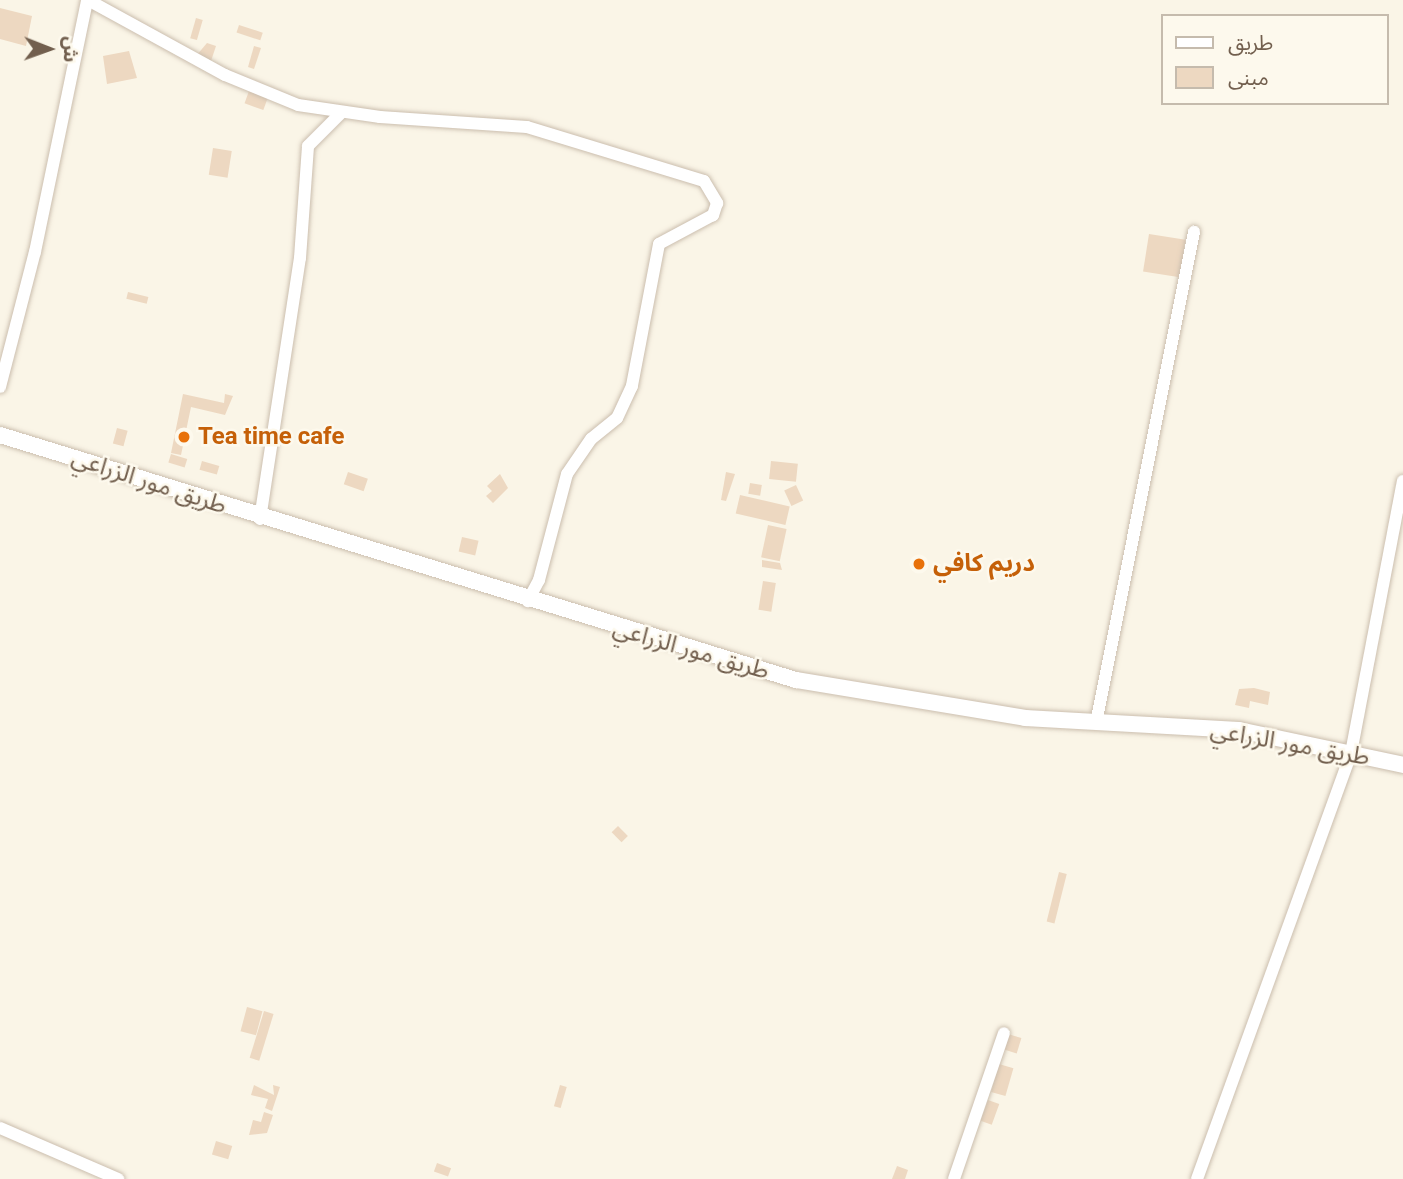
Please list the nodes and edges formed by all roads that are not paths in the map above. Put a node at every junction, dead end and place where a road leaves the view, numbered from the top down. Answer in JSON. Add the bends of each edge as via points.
{"nodes":[{"id":1,"x":88,"y":0,"type":"edge"},
{"id":2,"x":341,"y":113,"type":"junction"},
{"id":3,"x":1194,"y":232,"type":"dead end"},
{"id":4,"x":0,"y":387,"type":"edge"},
{"id":5,"x":0,"y":435,"type":"edge"},
{"id":6,"x":1403,"y":481,"type":"edge"},
{"id":7,"x":260,"y":519,"type":"junction"},
{"id":8,"x":528,"y":601,"type":"junction"},
{"id":9,"x":1097,"y":723,"type":"junction"},
{"id":10,"x":1350,"y":753,"type":"junction"},
{"id":11,"x":1403,"y":765,"type":"edge"},
{"id":12,"x":1004,"y":1033,"type":"dead end"},
{"id":13,"x":0,"y":1128,"type":"edge"},
{"id":14,"x":118,"y":1179,"type":"edge"},
{"id":15,"x":954,"y":1179,"type":"edge"},
{"id":16,"x":1197,"y":1179,"type":"edge"}],
"edges":[{"from":1,"to":2,"type":"street","via":[[235,80],[298,105]]},
{"from":1,"to":4,"type":"street","via":[[35,252]]},
{"from":2,"to":7,"type":"street","via":[[308,146],[300,258]]},
{"from":2,"to":8,"type":"street","via":[[527,127],[704,181],[717,203],[713,215],[659,244],[632,386],[617,418],[591,439],[567,474],[539,580]]},
{"from":3,"to":9,"type":"street"},
{"from":5,"to":7,"type":"street","name":"طريق مور الزراعي"},
{"from":6,"to":10,"type":"street"},
{"from":7,"to":8,"type":"street","name":"طريق مور الزراعي"},
{"from":8,"to":9,"type":"street","name":"طريق مور الزراعي","via":[[796,680],[966,711]]},
{"from":9,"to":10,"type":"street","name":"طريق مور الزراعي","via":[[1239,730]]},
{"from":10,"to":11,"type":"street","name":"طريق مور الزراعي"},
{"from":10,"to":16,"type":"street"},
{"from":12,"to":15,"type":"street"},
{"from":13,"to":14,"type":"street"}]}
